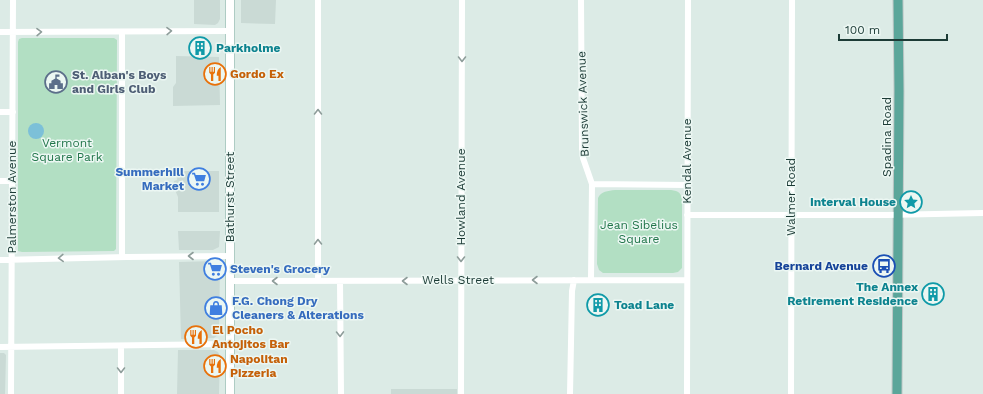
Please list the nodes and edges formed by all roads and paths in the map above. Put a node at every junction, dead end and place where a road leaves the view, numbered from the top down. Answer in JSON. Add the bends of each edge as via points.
{"nodes":[{"id":1,"x":13,"y":0,"type":"edge"},
{"id":2,"x":230,"y":0,"type":"edge"},
{"id":3,"x":318,"y":0,"type":"edge"},
{"id":4,"x":462,"y":0,"type":"edge"},
{"id":5,"x":581,"y":0,"type":"edge"},
{"id":6,"x":688,"y":0,"type":"edge"},
{"id":7,"x":792,"y":0,"type":"edge"},
{"id":8,"x":898,"y":0,"type":"edge"},
{"id":9,"x":230,"y":31,"type":"junction"},
{"id":10,"x":0,"y":32,"type":"edge"},
{"id":11,"x":13,"y":32,"type":"junction"},
{"id":12,"x":122,"y":32,"type":"junction"},
{"id":13,"x":0,"y":112,"type":"edge"},
{"id":14,"x":13,"y":112,"type":"junction"},
{"id":15,"x":0,"y":181,"type":"edge"},
{"id":16,"x":12,"y":181,"type":"junction"},
{"id":17,"x":592,"y":184,"type":"junction"},
{"id":18,"x":687,"y":185,"type":"junction"},
{"id":19,"x":983,"y":213,"type":"edge"},
{"id":20,"x":687,"y":214,"type":"junction"},
{"id":21,"x":791,"y":215,"type":"junction"},
{"id":22,"x":898,"y":215,"type":"junction"},
{"id":23,"x":230,"y":256,"type":"junction"},
{"id":24,"x":122,"y":257,"type":"junction"},
{"id":25,"x":0,"y":260,"type":"edge"},
{"id":26,"x":12,"y":260,"type":"junction"},
{"id":27,"x":591,"y":279,"type":"junction"},
{"id":28,"x":461,"y":280,"type":"junction"},
{"id":29,"x":574,"y":280,"type":"junction"},
{"id":30,"x":687,"y":280,"type":"junction"},
{"id":31,"x":318,"y":281,"type":"junction"},
{"id":32,"x":340,"y":281,"type":"junction"},
{"id":33,"x":230,"y":282,"type":"junction"},
{"id":34,"x":230,"y":344,"type":"junction"},
{"id":35,"x":12,"y":346,"type":"junction"},
{"id":36,"x":121,"y":346,"type":"junction"},
{"id":37,"x":0,"y":347,"type":"edge"},
{"id":38,"x":12,"y":394,"type":"edge"},
{"id":39,"x":121,"y":394,"type":"edge"},
{"id":40,"x":230,"y":394,"type":"edge"},
{"id":41,"x":341,"y":394,"type":"edge"},
{"id":42,"x":462,"y":394,"type":"edge"},
{"id":43,"x":570,"y":394,"type":"edge"},
{"id":44,"x":687,"y":394,"type":"edge"},
{"id":45,"x":791,"y":394,"type":"edge"},
{"id":46,"x":897,"y":394,"type":"edge"}],
"edges":[{"from":1,"to":11,"type":"street","name":"Palmerston Avenue"},
{"from":2,"to":9,"type":"main road","name":"Bathurst Street"},
{"from":31,"to":3,"type":"street","one_way":true},
{"from":4,"to":28,"type":"street","name":"Howland Avenue","one_way":true},
{"from":5,"to":17,"type":"street","name":"Brunswick Avenue","via":[[582,158]]},
{"from":6,"to":18,"type":"street","name":"Kendal Avenue"},
{"from":7,"to":21,"type":"street","name":"Walmer Road"},
{"from":8,"to":22,"type":"main road","name":"Spadina Road"},
{"from":12,"to":9,"type":"street","one_way":true},
{"from":9,"to":23,"type":"main road","name":"Bathurst Street"},
{"from":10,"to":11,"type":"street"},
{"from":11,"to":12,"type":"street","one_way":true},
{"from":11,"to":14,"type":"street","name":"Palmerston Avenue"},
{"from":12,"to":24,"type":"street"},
{"from":13,"to":14,"type":"street"},
{"from":14,"to":16,"type":"street","name":"Palmerston Avenue"},
{"from":15,"to":16,"type":"street"},
{"from":16,"to":26,"type":"street","name":"Palmerston Avenue"},
{"from":17,"to":18,"type":"street"},
{"from":17,"to":27,"type":"street","name":"Brunswick Avenue"},
{"from":18,"to":20,"type":"street","name":"Kendal Avenue"},
{"from":19,"to":22,"type":"street"},
{"from":20,"to":21,"type":"street"},
{"from":20,"to":30,"type":"street","name":"Kendal Avenue"},
{"from":21,"to":22,"type":"street"},
{"from":21,"to":45,"type":"street","name":"Walmer Road"},
{"from":22,"to":46,"type":"main road","name":"Spadina Road"},
{"from":23,"to":24,"type":"street","one_way":true},
{"from":23,"to":33,"type":"main road","name":"Bathurst Street"},
{"from":24,"to":26,"type":"street","one_way":true},
{"from":25,"to":26,"type":"street"},
{"from":26,"to":35,"type":"street","name":"Palmerston Avenue"},
{"from":27,"to":29,"type":"street","name":"Wells Street"},
{"from":27,"to":30,"type":"street","name":"Wells Street"},
{"from":29,"to":28,"type":"street","name":"Wells Street","one_way":true},
{"from":28,"to":32,"type":"street","name":"Wells Street","one_way":true},
{"from":28,"to":42,"type":"street","name":"Howland Avenue"},
{"from":29,"to":43,"type":"street"},
{"from":30,"to":44,"type":"street","name":"Kendal Avenue"},
{"from":31,"to":32,"type":"street","name":"Wells Street"},
{"from":31,"to":33,"type":"street","name":"Wells Street","one_way":true},
{"from":32,"to":41,"type":"street","one_way":true},
{"from":33,"to":34,"type":"main road","name":"Bathurst Street"},
{"from":34,"to":36,"type":"street"},
{"from":34,"to":40,"type":"main road","name":"Bathurst Street"},
{"from":35,"to":36,"type":"street"},
{"from":35,"to":37,"type":"street"},
{"from":35,"to":38,"type":"street","name":"Palmerston Avenue"},
{"from":36,"to":39,"type":"street","one_way":true}]}
